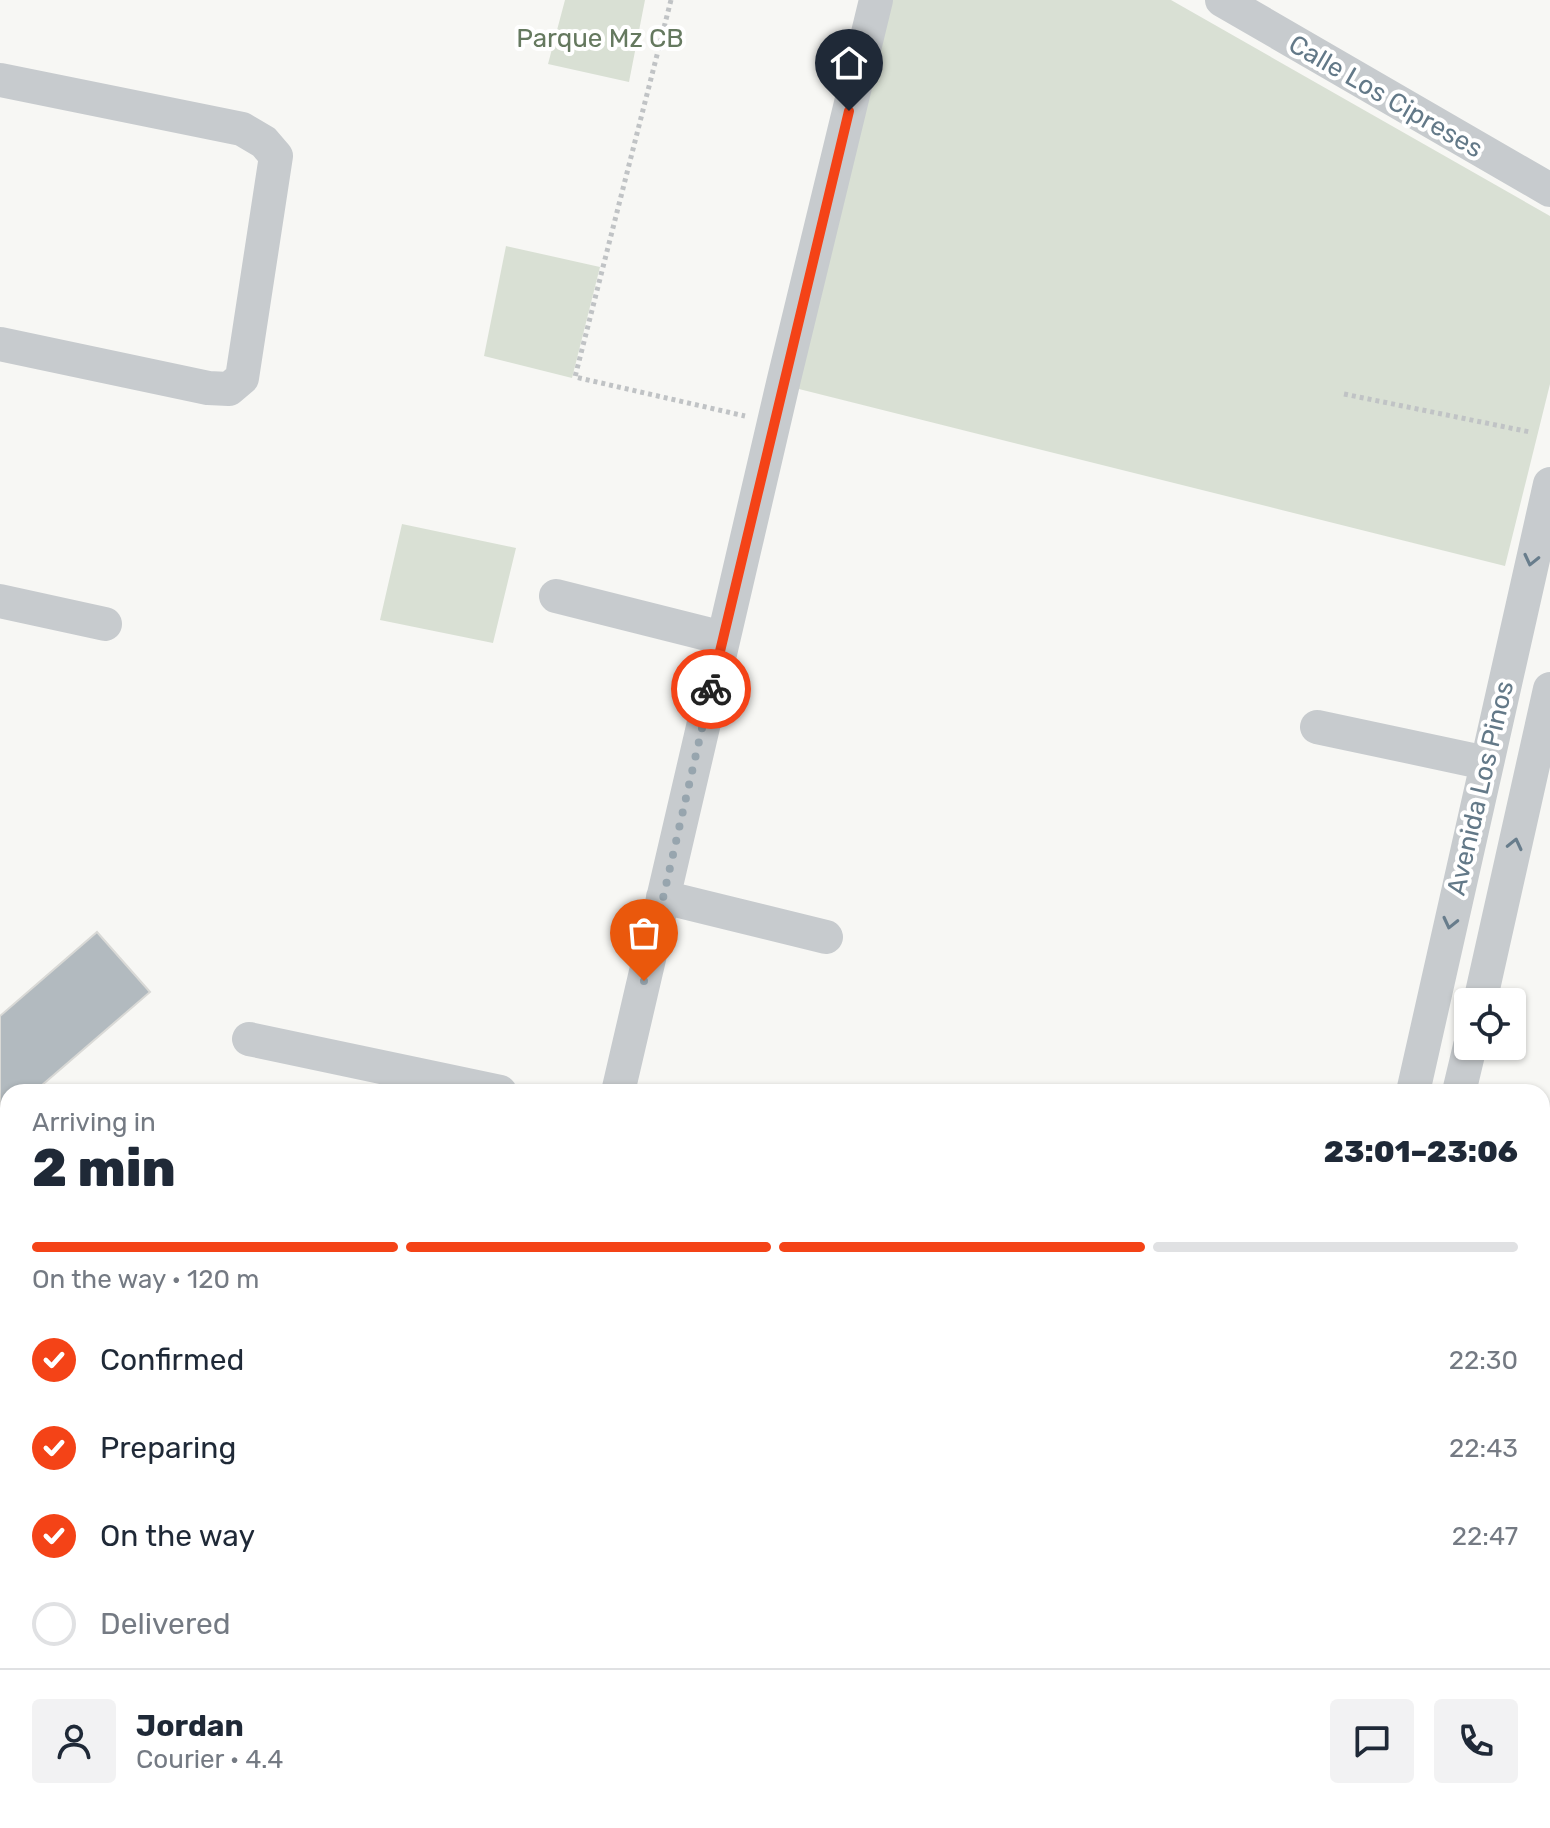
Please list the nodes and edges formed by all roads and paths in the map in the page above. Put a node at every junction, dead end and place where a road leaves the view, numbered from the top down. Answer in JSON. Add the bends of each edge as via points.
{"nodes":[{"id":1,"x":671,"y":0,"type":"edge"},
{"id":2,"x":876,"y":0,"type":"edge"},
{"id":3,"x":1222,"y":0,"type":"edge"},
{"id":4,"x":0,"y":80,"type":"edge"},
{"id":5,"x":1550,"y":190,"type":"edge"},
{"id":6,"x":0,"y":344,"type":"edge"},
{"id":7,"x":1344,"y":394,"type":"dead end"},
{"id":8,"x":773,"y":423,"type":"junction"},
{"id":9,"x":1530,"y":432,"type":"dead end"},
{"id":10,"x":1550,"y":484,"type":"edge"},
{"id":11,"x":556,"y":596,"type":"dead end"},
{"id":12,"x":0,"y":601,"type":"edge"},
{"id":13,"x":105,"y":624,"type":"dead end"},
{"id":14,"x":723,"y":638,"type":"junction"},
{"id":15,"x":1550,"y":689,"type":"edge"},
{"id":16,"x":1317,"y":727,"type":"dead end"},
{"id":17,"x":1486,"y":763,"type":"junction"},
{"id":18,"x":663,"y":897,"type":"junction"},
{"id":19,"x":826,"y":937,"type":"dead end"},
{"id":20,"x":1483,"y":988,"type":"edge"},
{"id":21,"x":249,"y":1039,"type":"dead end"},
{"id":22,"x":1467,"y":1060,"type":"edge"},
{"id":23,"x":462,"y":1084,"type":"edge"},
{"id":24,"x":620,"y":1084,"type":"edge"},
{"id":25,"x":1415,"y":1084,"type":"edge"},
{"id":26,"x":1461,"y":1084,"type":"edge"}],
"edges":[{"from":1,"to":8,"type":"path","via":[[575,377]]},
{"from":2,"to":8,"type":"street"},
{"from":3,"to":5,"type":"street","name":"Calle Los Cipreses"},
{"from":4,"to":6,"type":"street","via":[[242,129],[276,156],[242,378],[229,389]]},
{"from":7,"to":9,"type":"path"},
{"from":8,"to":14,"type":"street"},
{"from":10,"to":17,"type":"street","name":"Avenida Los Pinos","one_way":true},
{"from":11,"to":14,"type":"street"},
{"from":12,"to":13,"type":"street"},
{"from":14,"to":18,"type":"street"},
{"from":20,"to":15,"type":"street","name":"Avenida Los Pinos","one_way":true},
{"from":16,"to":17,"type":"street"},
{"from":17,"to":25,"type":"street","name":"Avenida Los Pinos","one_way":true},
{"from":18,"to":19,"type":"street"},
{"from":18,"to":24,"type":"street"},
{"from":21,"to":23,"type":"street"},
{"from":22,"to":26,"type":"street"}]}
